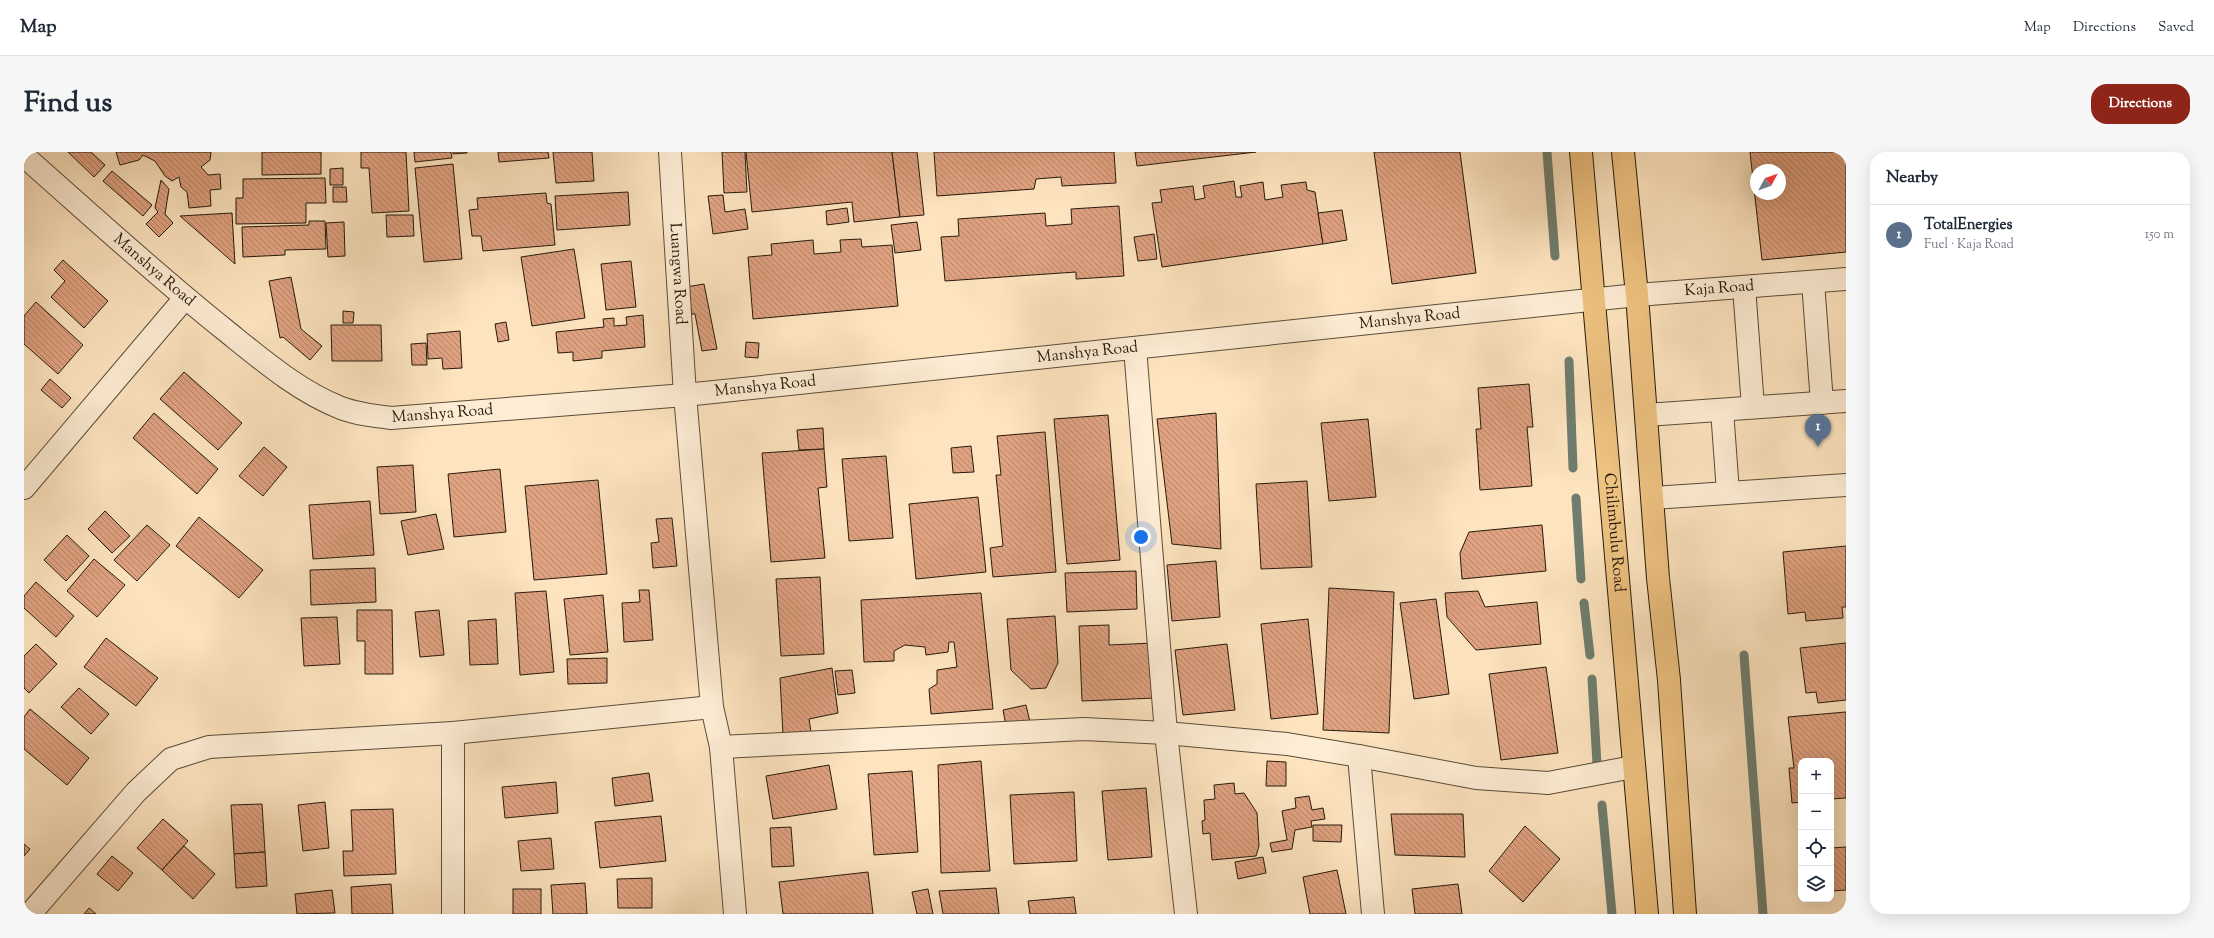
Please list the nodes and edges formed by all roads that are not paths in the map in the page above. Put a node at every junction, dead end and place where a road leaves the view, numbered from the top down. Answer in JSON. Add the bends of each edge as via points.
{"nodes":[{"id":1,"x":670,"y":152,"type":"edge"},
{"id":2,"x":1581,"y":152,"type":"edge"},
{"id":3,"x":1623,"y":152,"type":"edge"},
{"id":4,"x":24,"y":156,"type":"edge"},
{"id":5,"x":1846,"y":279,"type":"edge"},
{"id":6,"x":1813,"y":282,"type":"junction"},
{"id":7,"x":1744,"y":287,"type":"junction"},
{"id":8,"x":1637,"y":295,"type":"junction"},
{"id":9,"x":185,"y":298,"type":"junction"},
{"id":10,"x":1594,"y":301,"type":"junction"},
{"id":11,"x":1135,"y":348,"type":"junction"},
{"id":12,"x":685,"y":395,"type":"junction"},
{"id":13,"x":1846,"y":401,"type":"edge"},
{"id":14,"x":1822,"y":403,"type":"junction"},
{"id":15,"x":1752,"y":407,"type":"junction"},
{"id":16,"x":1722,"y":410,"type":"junction"},
{"id":17,"x":1646,"y":415,"type":"junction"},
{"id":18,"x":1846,"y":484,"type":"edge"},
{"id":19,"x":24,"y":488,"type":"edge"},
{"id":20,"x":1728,"y":492,"type":"junction"},
{"id":21,"x":1653,"y":498,"type":"junction"},
{"id":22,"x":712,"y":707,"type":"junction"},
{"id":23,"x":453,"y":733,"type":"junction"},
{"id":24,"x":1166,"y":733,"type":"junction"},
{"id":25,"x":721,"y":747,"type":"junction"},
{"id":26,"x":1359,"y":756,"type":"junction"},
{"id":27,"x":1633,"y":767,"type":"junction"},
{"id":28,"x":30,"y":914,"type":"edge"},
{"id":29,"x":453,"y":914,"type":"edge"},
{"id":30,"x":735,"y":914,"type":"edge"},
{"id":31,"x":1186,"y":914,"type":"edge"},
{"id":32,"x":1373,"y":914,"type":"edge"},
{"id":33,"x":1646,"y":914,"type":"edge"},
{"id":34,"x":1685,"y":914,"type":"edge"}],
"edges":[{"from":1,"to":12,"type":"street","name":"Luangwa Road"},
{"from":2,"to":10,"type":"main road","name":"Chilimbulu Road"},
{"from":3,"to":8,"type":"main road"},
{"from":4,"to":9,"type":"street","name":"Manshya Road"},
{"from":5,"to":6,"type":"street","name":"Kaja Road"},
{"from":6,"to":7,"type":"street","name":"Kaja Road"},
{"from":6,"to":14,"type":"street"},
{"from":7,"to":8,"type":"street","name":"Kaja Road"},
{"from":7,"to":15,"type":"street"},
{"from":8,"to":10,"type":"street","name":"Kaja Road"},
{"from":8,"to":17,"type":"main road"},
{"from":9,"to":12,"type":"street","name":"Manshya Road","via":[[244,346],[300,386],[341,408],[366,415],[391,418]]},
{"from":9,"to":19,"type":"street"},
{"from":10,"to":11,"type":"street","name":"Manshya Road"},
{"from":10,"to":27,"type":"main road","name":"Chilimbulu Road"},
{"from":11,"to":12,"type":"street","name":"Manshya Road"},
{"from":11,"to":24,"type":"street"},
{"from":12,"to":22,"type":"street","name":"Luangwa Road"},
{"from":13,"to":14,"type":"street"},
{"from":14,"to":15,"type":"street"},
{"from":15,"to":16,"type":"street"},
{"from":16,"to":17,"type":"street"},
{"from":16,"to":20,"type":"street"},
{"from":17,"to":21,"type":"main road"},
{"from":18,"to":20,"type":"street"},
{"from":20,"to":21,"type":"street"},
{"from":21,"to":34,"type":"main road"},
{"from":22,"to":23,"type":"street"},
{"from":22,"to":25,"type":"street","name":"Luangwa Road"},
{"from":23,"to":28,"type":"street","via":[[209,747],[170,759],[136,792]]},
{"from":23,"to":29,"type":"street"},
{"from":24,"to":25,"type":"street","via":[[1084,729]]},
{"from":24,"to":26,"type":"street","via":[[1287,744]]},
{"from":24,"to":31,"type":"street"},
{"from":25,"to":30,"type":"street","name":"Luangwa Road"},
{"from":26,"to":27,"type":"street","via":[[1476,778],[1548,783]]},
{"from":26,"to":32,"type":"street"},
{"from":27,"to":33,"type":"main road","name":"Chilimbulu Road"}]}
